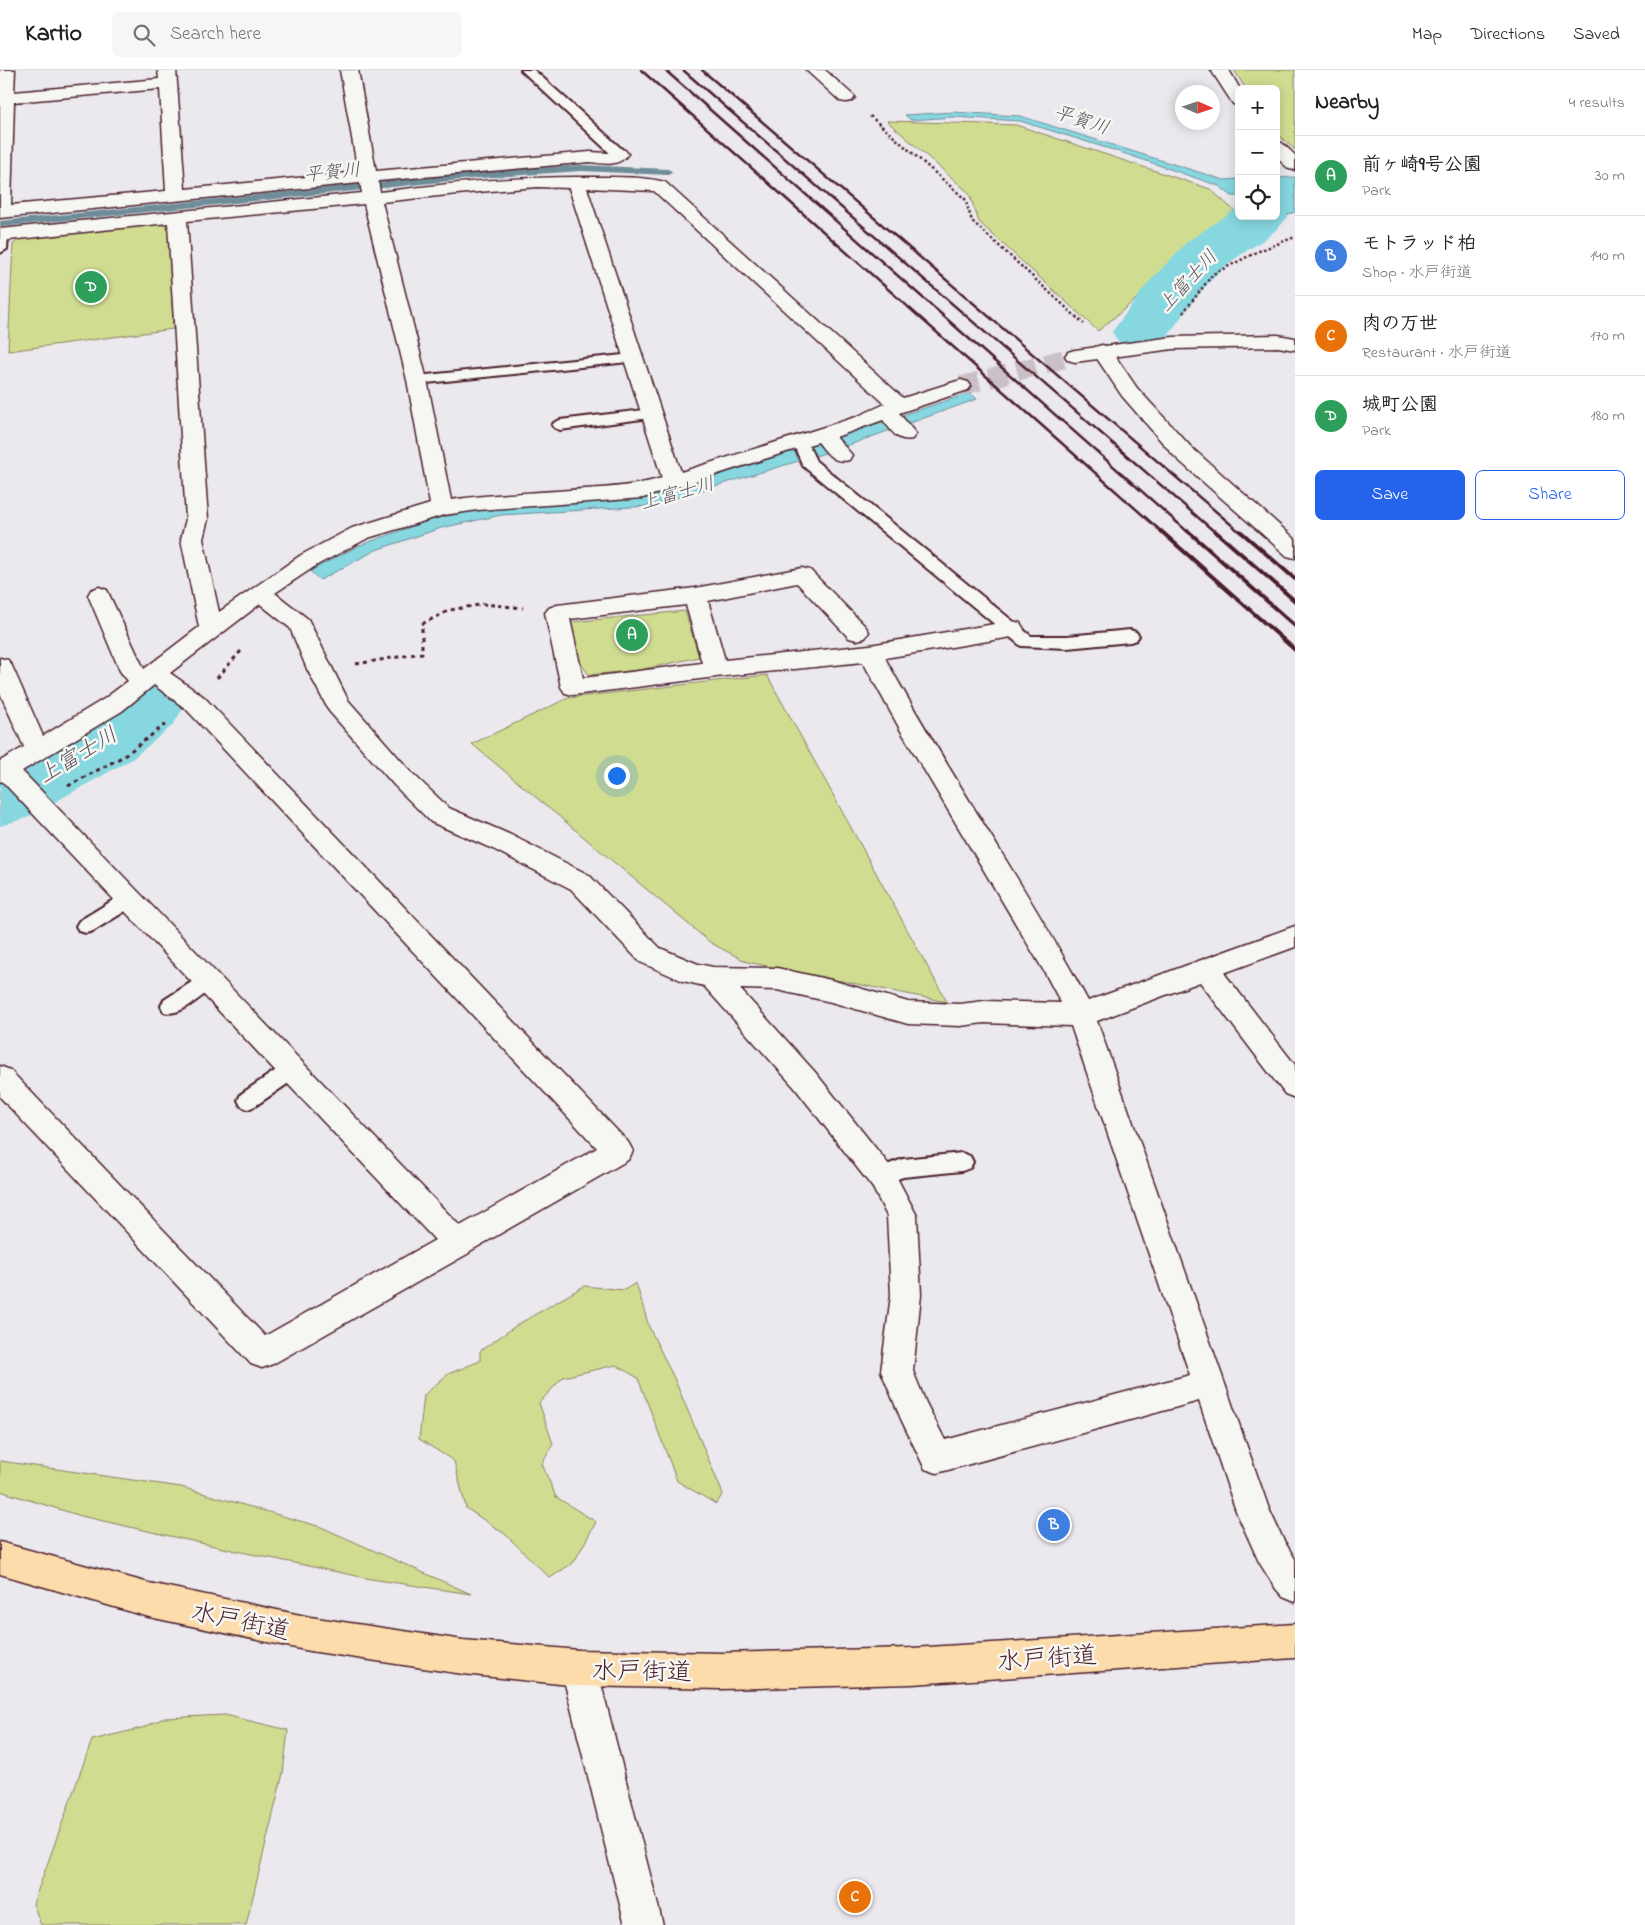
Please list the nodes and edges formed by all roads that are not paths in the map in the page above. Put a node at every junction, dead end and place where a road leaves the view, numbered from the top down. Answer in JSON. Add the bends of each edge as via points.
{"nodes":[{"id":1,"x":6,"y":70,"type":"edge"},
{"id":2,"x":349,"y":70,"type":"edge"},
{"id":3,"x":527,"y":70,"type":"edge"},
{"id":4,"x":815,"y":70,"type":"edge"},
{"id":5,"x":1220,"y":70,"type":"edge"},
{"id":6,"x":168,"y":76,"type":"edge"},
{"id":7,"x":1235,"y":94,"type":"edge"},
{"id":8,"x":846,"y":97,"type":"dead end"},
{"id":9,"x":5,"y":98,"type":"junction"},
{"id":10,"x":1280,"y":151,"type":"edge"},
{"id":11,"x":619,"y":154,"type":"joint"},
{"id":12,"x":1292,"y":163,"type":"edge"},
{"id":13,"x":369,"y":178,"type":"junction"},
{"id":14,"x":576,"y":182,"type":"junction"},
{"id":15,"x":372,"y":198,"type":"junction"},
{"id":16,"x":176,"y":206,"type":"junction"},
{"id":17,"x":1,"y":212,"type":"edge"},
{"id":18,"x":0,"y":240,"type":"edge"},
{"id":19,"x":1295,"y":344,"type":"edge"},
{"id":20,"x":1107,"y":350,"type":"junction"},
{"id":21,"x":1075,"y":356,"type":"tunnel mouth"},
{"id":22,"x":633,"y":358,"type":"junction"},
{"id":23,"x":417,"y":380,"type":"junction"},
{"id":24,"x":961,"y":386,"type":"tunnel mouth"},
{"id":25,"x":891,"y":411,"type":"junction"},
{"id":26,"x":652,"y":414,"type":"junction"},
{"id":27,"x":560,"y":425,"type":"dead end"},
{"id":28,"x":905,"y":434,"type":"dead end"},
{"id":29,"x":823,"y":435,"type":"junction"},
{"id":30,"x":800,"y":441,"type":"junction"},
{"id":31,"x":841,"y":455,"type":"dead end"},
{"id":32,"x":673,"y":480,"type":"junction"},
{"id":33,"x":442,"y":508,"type":"junction"},
{"id":34,"x":1295,"y":551,"type":"edge"},
{"id":35,"x":260,"y":593,"type":"junction"},
{"id":36,"x":99,"y":596,"type":"dead end"},
{"id":37,"x":695,"y":596,"type":"junction"},
{"id":38,"x":211,"y":629,"type":"junction"},
{"id":39,"x":1012,"y":629,"type":"junction"},
{"id":40,"x":1130,"y":636,"type":"dead end"},
{"id":41,"x":864,"y":642,"type":"junction"},
{"id":42,"x":0,"y":666,"type":"edge"},
{"id":43,"x":716,"y":669,"type":"junction"},
{"id":44,"x":149,"y":679,"type":"junction"},
{"id":45,"x":37,"y":750,"type":"junction"},
{"id":46,"x":3,"y":771,"type":"edge"},
{"id":47,"x":130,"y":899,"type":"junction"},
{"id":48,"x":86,"y":926,"type":"dead end"},
{"id":49,"x":1295,"y":936,"type":"edge"},
{"id":50,"x":1205,"y":968,"type":"junction"},
{"id":51,"x":713,"y":978,"type":"junction"},
{"id":52,"x":208,"y":981,"type":"junction"},
{"id":53,"x":171,"y":1006,"type":"dead end"},
{"id":54,"x":1081,"y":1015,"type":"junction"},
{"id":55,"x":292,"y":1070,"type":"junction"},
{"id":56,"x":0,"y":1078,"type":"edge"},
{"id":57,"x":1295,"y":1086,"type":"edge"},
{"id":58,"x":248,"y":1100,"type":"dead end"},
{"id":59,"x":962,"y":1162,"type":"dead end"},
{"id":60,"x":881,"y":1176,"type":"junction"},
{"id":61,"x":458,"y":1244,"type":"junction"},
{"id":62,"x":1209,"y":1384,"type":"junction"},
{"id":63,"x":0,"y":1558,"type":"edge"},
{"id":64,"x":1295,"y":1585,"type":"edge"},
{"id":65,"x":1295,"y":1641,"type":"edge"},
{"id":66,"x":579,"y":1668,"type":"junction"},
{"id":67,"x":644,"y":1925,"type":"edge"}],
"edges":[{"from":1,"to":9,"type":"street"},
{"from":2,"to":13,"type":"street"},
{"from":3,"to":11,"type":"lane"},
{"from":4,"to":8,"type":"street"},
{"from":5,"to":7,"type":"street"},
{"from":6,"to":9,"type":"street"},
{"from":6,"to":16,"type":"street"},
{"from":9,"to":17,"type":"street"},
{"from":10,"to":12,"type":"street"},
{"from":11,"to":13,"type":"street","via":[[611,159],[580,158]]},
{"from":13,"to":15,"type":"street"},
{"from":13,"to":16,"type":"street"},
{"from":14,"to":15,"type":"street","via":[[467,187]]},
{"from":14,"to":22,"type":"street"},
{"from":14,"to":25,"type":"street","via":[[659,186],[725,244]]},
{"from":15,"to":16,"type":"street"},
{"from":15,"to":23,"type":"street"},
{"from":16,"to":17,"type":"street"},
{"from":16,"to":18,"type":"street"},
{"from":16,"to":38,"type":"street","via":[[197,520],[192,539]]},
{"from":19,"to":20,"type":"street","via":[[1278,341],[1174,343]]},
{"from":20,"to":21,"type":"street"},
{"from":20,"to":34,"type":"street","via":[[1129,392],[1183,452]]},
{"from":22,"to":23,"type":"lane"},
{"from":22,"to":26,"type":"street"},
{"from":23,"to":33,"type":"street"},
{"from":24,"to":25,"type":"street"},
{"from":25,"to":28,"type":"street"},
{"from":25,"to":29,"type":"street"},
{"from":26,"to":27,"type":"lane"},
{"from":26,"to":32,"type":"street"},
{"from":29,"to":30,"type":"street"},
{"from":29,"to":31,"type":"street"},
{"from":30,"to":32,"type":"street"},
{"from":30,"to":39,"type":"lane","via":[[810,463]]},
{"from":32,"to":33,"type":"street","via":[[642,491]]},
{"from":33,"to":35,"type":"street","via":[[360,533],[310,560]]},
{"from":35,"to":38,"type":"street"},
{"from":35,"to":51,"type":"street","via":[[300,624],[338,705],[403,779],[440,814],[580,882],[650,955]]},
{"from":36,"to":44,"type":"street","via":[[132,671]]},
{"from":37,"to":41,"type":"street","via":[[802,575],[826,605]]},
{"from":37,"to":43,"type":"street"},
{"from":37,"to":43,"type":"street","via":[[556,613],[573,687]]},
{"from":38,"to":44,"type":"street"},
{"from":39,"to":40,"type":"lane","via":[[1028,642]]},
{"from":39,"to":41,"type":"street"},
{"from":41,"to":43,"type":"street"},
{"from":41,"to":54,"type":"street"},
{"from":42,"to":45,"type":"street"},
{"from":44,"to":45,"type":"street","via":[[113,705]]},
{"from":44,"to":61,"type":"street","via":[[195,702],[618,1151]]},
{"from":45,"to":46,"type":"street"},
{"from":46,"to":47,"type":"street"},
{"from":47,"to":48,"type":"lane"},
{"from":47,"to":52,"type":"street"},
{"from":49,"to":50,"type":"street"},
{"from":50,"to":54,"type":"street"},
{"from":50,"to":57,"type":"street"},
{"from":51,"to":54,"type":"street","via":[[777,979],[908,1013]]},
{"from":51,"to":60,"type":"street","via":[[805,1080]]},
{"from":52,"to":53,"type":"lane"},
{"from":52,"to":55,"type":"street"},
{"from":54,"to":62,"type":"street"},
{"from":55,"to":58,"type":"lane"},
{"from":55,"to":61,"type":"street"},
{"from":56,"to":61,"type":"street","via":[[262,1354]]},
{"from":59,"to":60,"type":"lane","via":[[903,1168]]},
{"from":60,"to":62,"type":"street","via":[[902,1216],[906,1294],[898,1371],[912,1409],[937,1458]]},
{"from":62,"to":64,"type":"street","via":[[1253,1511],[1275,1558]]},
{"from":63,"to":66,"type":"highway","name":"水戸街道","via":[[149,1600],[310,1634],[463,1657]]},
{"from":65,"to":66,"type":"highway","name":"水戸街道","via":[[912,1666],[721,1671]]},
{"from":66,"to":67,"type":"street"}]}
